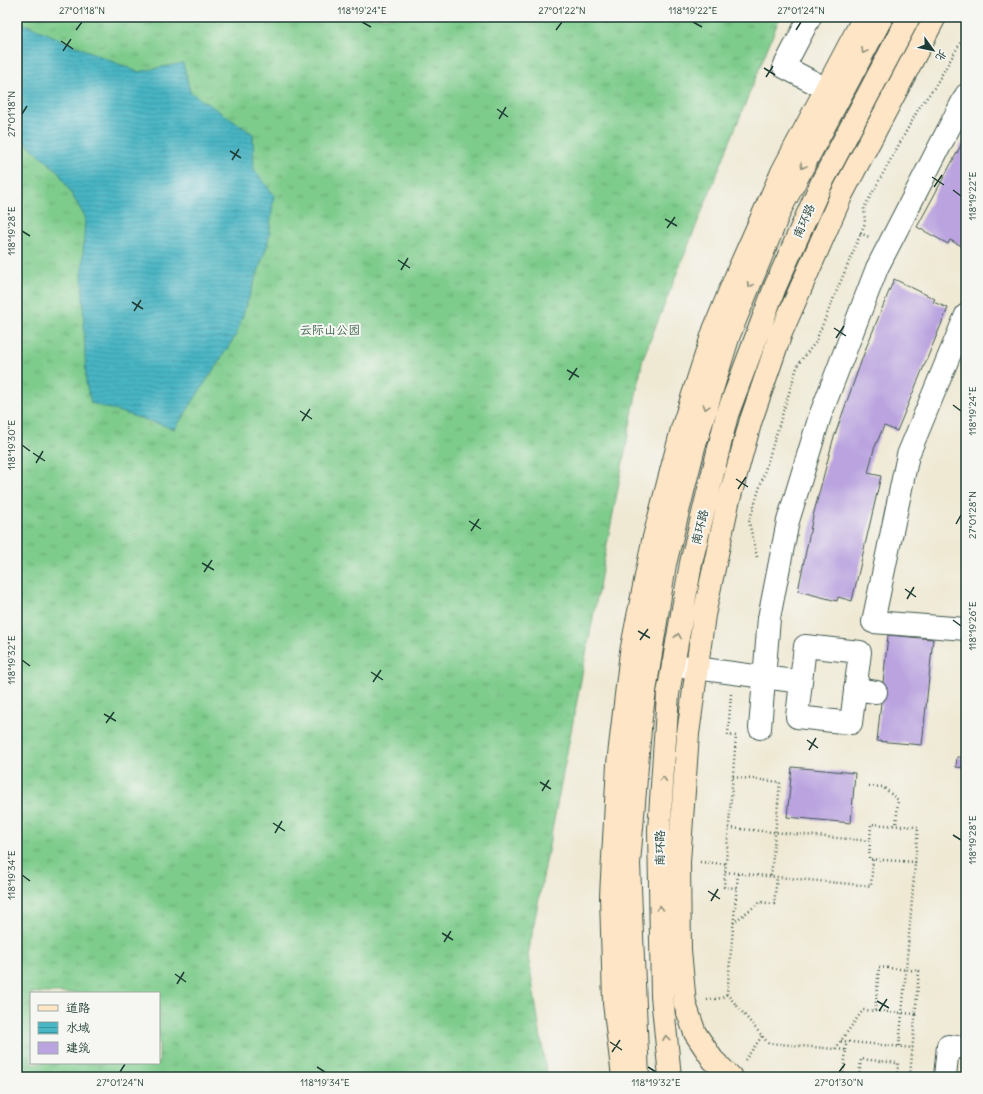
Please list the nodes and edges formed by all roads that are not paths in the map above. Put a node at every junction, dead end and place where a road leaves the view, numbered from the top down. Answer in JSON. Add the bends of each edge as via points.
{"nodes":[{"id":1,"x":810,"y":17,"type":"edge"},
{"id":2,"x":864,"y":17,"type":"edge"},
{"id":3,"x":882,"y":17,"type":"edge"},
{"id":4,"x":909,"y":17,"type":"edge"},
{"id":5,"x":935,"y":17,"type":"edge"},
{"id":6,"x":833,"y":92,"type":"junction"},
{"id":7,"x":966,"y":95,"type":"edge"},
{"id":8,"x":966,"y":315,"type":"edge"},
{"id":9,"x":966,"y":629,"type":"edge"},
{"id":10,"x":673,"y":666,"type":"junction"},
{"id":11,"x":697,"y":669,"type":"junction"},
{"id":12,"x":765,"y":678,"type":"junction"},
{"id":13,"x":801,"y":682,"type":"junction"},
{"id":14,"x":760,"y":728,"type":"dead end"},
{"id":15,"x":966,"y":1048,"type":"edge"},
{"id":16,"x":736,"y":1071,"type":"edge"},
{"id":17,"x":623,"y":1077,"type":"edge"},
{"id":18,"x":638,"y":1077,"type":"edge"},
{"id":19,"x":670,"y":1077,"type":"edge"},
{"id":20,"x":945,"y":1077,"type":"edge"}],
"edges":[{"from":1,"to":6,"type":"street","via":[[784,67]]},
{"from":2,"to":6,"type":"street"},
{"from":3,"to":6,"type":"street","name":"南环路","one_way":true},
{"from":10,"to":4,"type":"street","name":"南环路","one_way":true,"via":[[691,563],[727,415],[775,287],[819,189]]},
{"from":5,"to":11,"type":"street","via":[[842,194],[781,333],[751,420],[728,503],[704,615]]},
{"from":6,"to":17,"type":"street","via":[[782,172],[714,330],[682,429],[653,541],[631,652],[618,764],[611,896],[614,1003]]},
{"from":6,"to":18,"type":"street","name":"南环路","one_way":true,"via":[[781,208],[729,335],[694,447],[665,564],[642,717],[629,864]]},
{"from":7,"to":12,"type":"street","via":[[877,268],[820,416],[788,521],[769,618]]},
{"from":8,"to":9,"type":"street","via":[[908,456],[873,622]]},
{"from":10,"to":11,"type":"street"},
{"from":19,"to":10,"type":"street","name":"南环路","one_way":true,"via":[[662,996],[659,830],[668,694]]},
{"from":11,"to":12,"type":"street"},
{"from":11,"to":16,"type":"street","via":[[688,734],[679,862],[680,950],[685,1004],[695,1033],[713,1060]]},
{"from":12,"to":13,"type":"street"},
{"from":12,"to":14,"type":"street"},
{"from":13,"to":13,"type":"street","via":[[797,717],[851,723],[865,691],[860,652],[805,646]]},
{"from":15,"to":20,"type":"street","via":[[948,1046]]}]}
